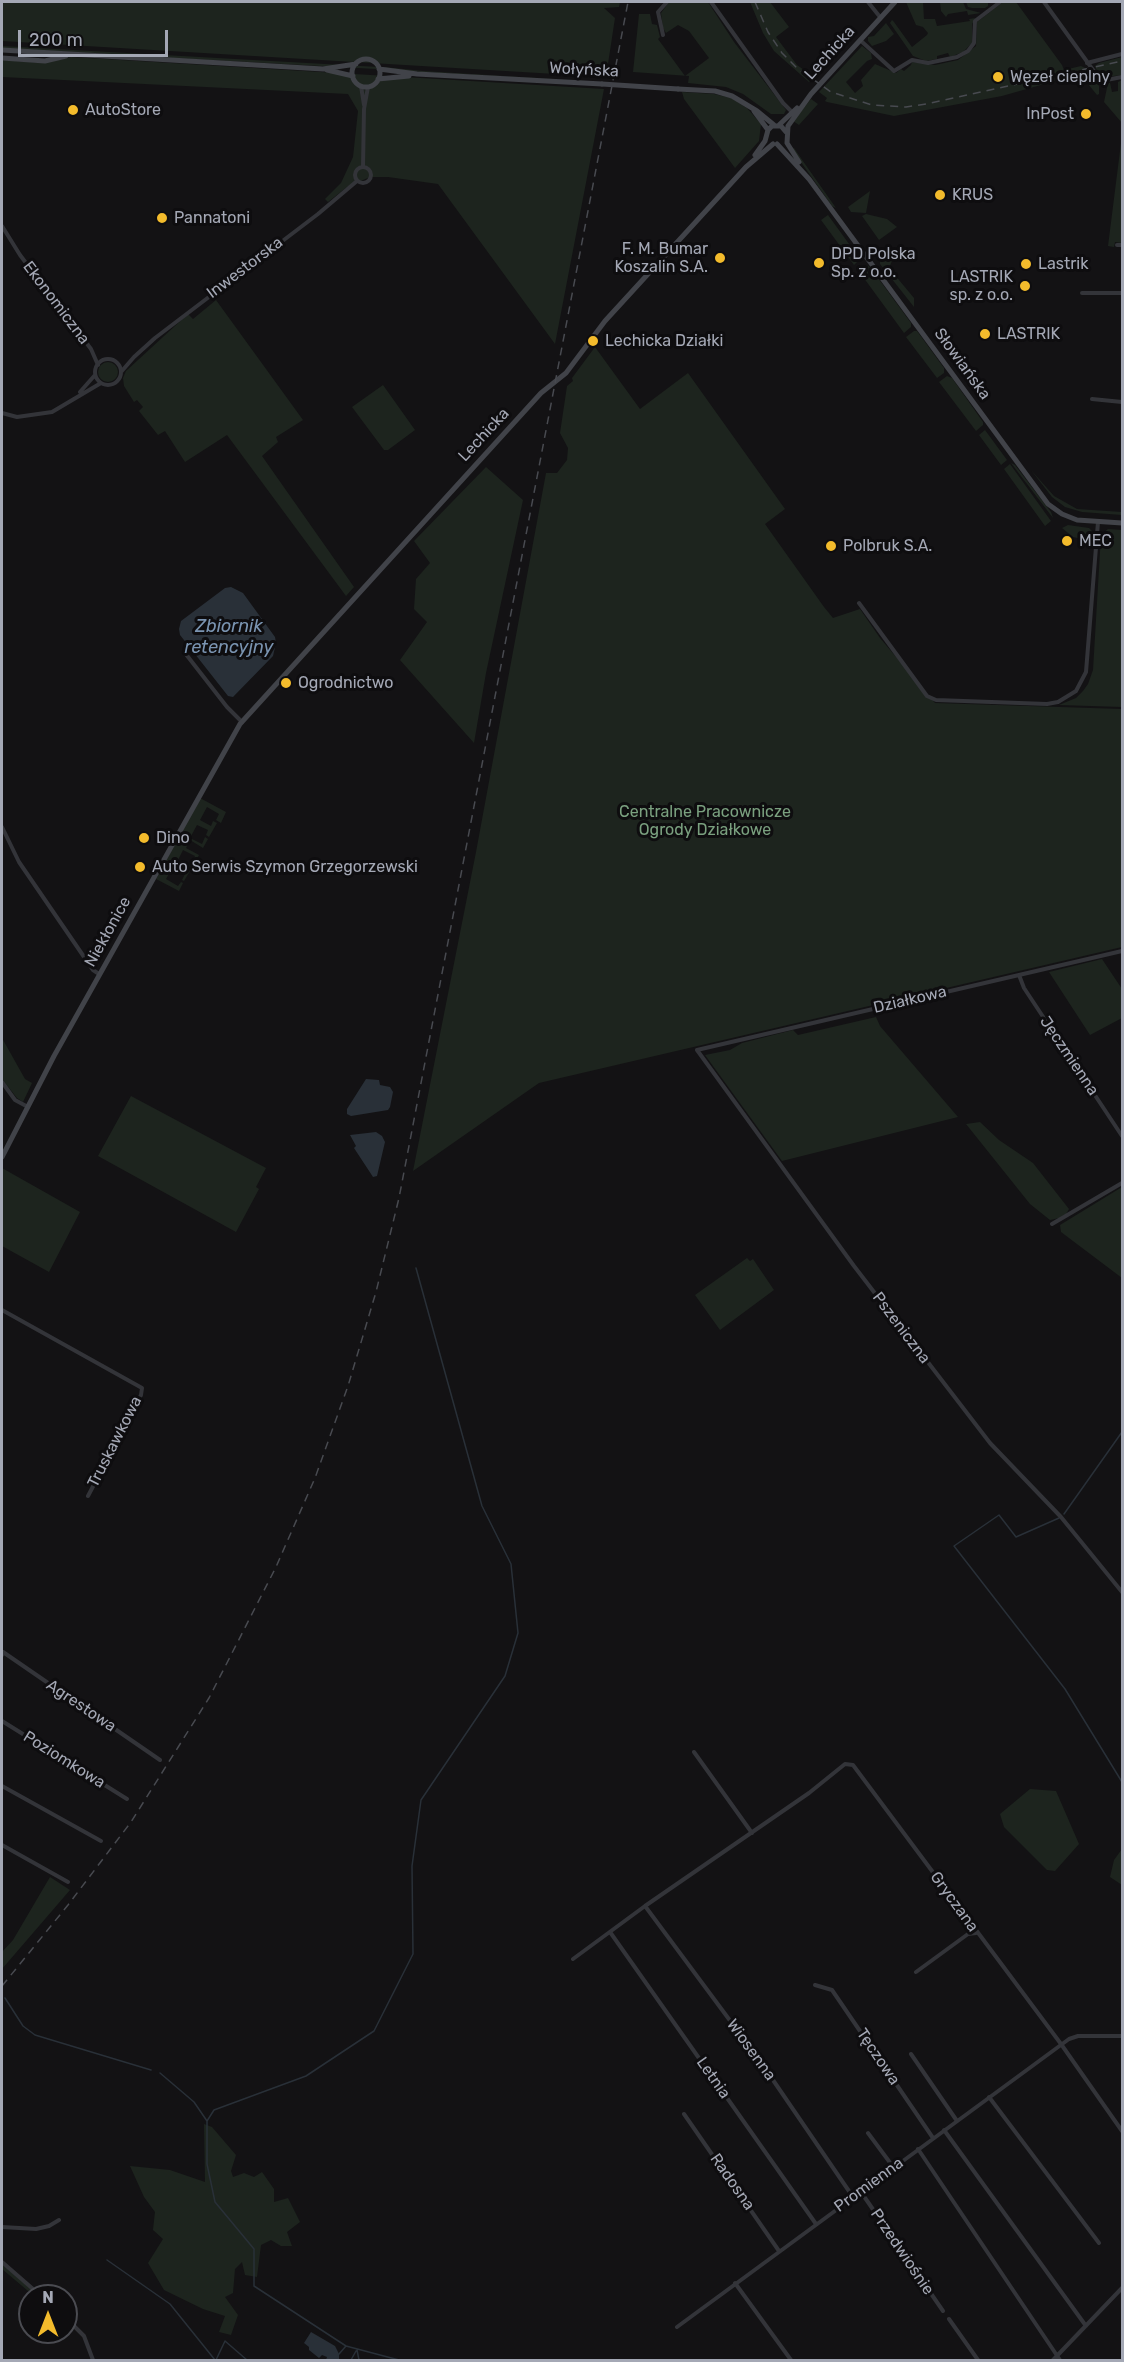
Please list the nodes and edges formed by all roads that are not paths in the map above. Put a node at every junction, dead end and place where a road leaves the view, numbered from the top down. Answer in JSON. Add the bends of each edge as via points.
{"nodes":[{"id":1,"x":667,"y":2,"type":"edge"},
{"id":2,"x":711,"y":2,"type":"edge"},
{"id":3,"x":868,"y":2,"type":"edge"},
{"id":4,"x":895,"y":2,"type":"edge"},
{"id":5,"x":1000,"y":2,"type":"edge"},
{"id":6,"x":1044,"y":2,"type":"edge"},
{"id":7,"x":880,"y":17,"type":"junction"},
{"id":8,"x":663,"y":35,"type":"dead end"},
{"id":9,"x":860,"y":40,"type":"junction"},
{"id":10,"x":2,"y":50,"type":"edge"},
{"id":11,"x":1122,"y":54,"type":"edge"},
{"id":12,"x":73,"y":55,"type":"junction"},
{"id":13,"x":2,"y":58,"type":"edge"},
{"id":14,"x":1087,"y":63,"type":"junction"},
{"id":15,"x":356,"y":64,"type":"junction"},
{"id":16,"x":322,"y":69,"type":"junction"},
{"id":17,"x":379,"y":69,"type":"junction"},
{"id":18,"x":417,"y":74,"type":"junction"},
{"id":19,"x":352,"y":76,"type":"junction"},
{"id":20,"x":1122,"y":77,"type":"edge"},
{"id":21,"x":378,"y":79,"type":"junction"},
{"id":22,"x":364,"y":86,"type":"junction"},
{"id":23,"x":746,"y":104,"type":"junction"},
{"id":24,"x":794,"y":114,"type":"junction"},
{"id":25,"x":777,"y":125,"type":"junction"},
{"id":26,"x":767,"y":134,"type":"junction"},
{"id":27,"x":786,"y":135,"type":"junction"},
{"id":28,"x":775,"y":144,"type":"junction"},
{"id":29,"x":363,"y":166,"type":"junction"},
{"id":30,"x":746,"y":167,"type":"junction"},
{"id":31,"x":807,"y":177,"type":"junction"},
{"id":32,"x":357,"y":181,"type":"junction"},
{"id":33,"x":2,"y":226,"type":"edge"},
{"id":34,"x":1082,"y":293,"type":"dead end"},
{"id":35,"x":1122,"y":293,"type":"edge"},
{"id":36,"x":91,"y":349,"type":"junction"},
{"id":37,"x":134,"y":357,"type":"junction"},
{"id":38,"x":105,"y":360,"type":"junction"},
{"id":39,"x":118,"y":364,"type":"junction"},
{"id":40,"x":98,"y":365,"type":"junction"},
{"id":41,"x":121,"y":372,"type":"junction"},
{"id":42,"x":96,"y":374,"type":"junction"},
{"id":43,"x":100,"y":382,"type":"junction"},
{"id":44,"x":78,"y":395,"type":"junction"},
{"id":45,"x":1092,"y":399,"type":"dead end"},
{"id":46,"x":1122,"y":402,"type":"edge"},
{"id":47,"x":2,"y":413,"type":"edge"},
{"id":48,"x":1098,"y":522,"type":"junction"},
{"id":49,"x":1122,"y":524,"type":"edge"},
{"id":50,"x":859,"y":603,"type":"dead end"},
{"id":51,"x":185,"y":653,"type":"dead end"},
{"id":52,"x":242,"y":722,"type":"junction"},
{"id":53,"x":2,"y":827,"type":"edge"},
{"id":54,"x":1122,"y":951,"type":"edge"},
{"id":55,"x":99,"y":974,"type":"junction"},
{"id":56,"x":1019,"y":975,"type":"junction"},
{"id":57,"x":697,"y":1050,"type":"joint"},
{"id":58,"x":2,"y":1082,"type":"edge"},
{"id":59,"x":28,"y":1107,"type":"junction"},
{"id":60,"x":1122,"y":1136,"type":"edge"},
{"id":61,"x":2,"y":1157,"type":"edge"},
{"id":62,"x":1122,"y":1183,"type":"edge"},
{"id":63,"x":1052,"y":1224,"type":"dead end"},
{"id":64,"x":2,"y":1310,"type":"edge"},
{"id":65,"x":88,"y":1496,"type":"dead end"},
{"id":66,"x":1122,"y":1592,"type":"edge"},
{"id":67,"x":2,"y":1654,"type":"edge"},
{"id":68,"x":2,"y":1721,"type":"edge"},
{"id":69,"x":694,"y":1752,"type":"dead end"},
{"id":70,"x":160,"y":1760,"type":"dead end"},
{"id":71,"x":2,"y":1786,"type":"edge"},
{"id":72,"x":127,"y":1799,"type":"dead end"},
{"id":73,"x":752,"y":1833,"type":"junction"},
{"id":74,"x":101,"y":1842,"type":"dead end"},
{"id":75,"x":2,"y":1845,"type":"edge"},
{"id":76,"x":68,"y":1881,"type":"dead end"},
{"id":77,"x":645,"y":1905,"type":"junction"},
{"id":78,"x":610,"y":1932,"type":"junction"},
{"id":79,"x":976,"y":1933,"type":"junction"},
{"id":80,"x":573,"y":1959,"type":"dead end"},
{"id":81,"x":915,"y":1972,"type":"dead end"},
{"id":82,"x":815,"y":1985,"type":"dead end"},
{"id":83,"x":1122,"y":2036,"type":"edge"},
{"id":84,"x":1061,"y":2044,"type":"junction"},
{"id":85,"x":911,"y":2055,"type":"dead end"},
{"id":86,"x":989,"y":2097,"type":"junction"},
{"id":87,"x":684,"y":2114,"type":"dead end"},
{"id":88,"x":957,"y":2121,"type":"junction"},
{"id":89,"x":944,"y":2130,"type":"junction"},
{"id":90,"x":1122,"y":2132,"type":"edge"},
{"id":91,"x":868,"y":2133,"type":"dead end"},
{"id":92,"x":933,"y":2138,"type":"junction"},
{"id":93,"x":918,"y":2149,"type":"junction"},
{"id":94,"x":894,"y":2168,"type":"junction"},
{"id":95,"x":861,"y":2192,"type":"junction"},
{"id":96,"x":853,"y":2197,"type":"junction"},
{"id":97,"x":59,"y":2220,"type":"dead end"},
{"id":98,"x":816,"y":2224,"type":"junction"},
{"id":99,"x":2,"y":2227,"type":"edge"},
{"id":100,"x":1099,"y":2243,"type":"dead end"},
{"id":101,"x":779,"y":2251,"type":"junction"},
{"id":102,"x":2,"y":2262,"type":"edge"},
{"id":103,"x":735,"y":2283,"type":"junction"},
{"id":104,"x":27,"y":2284,"type":"edge"},
{"id":105,"x":1122,"y":2288,"type":"edge"},
{"id":106,"x":943,"y":2311,"type":"dead end"},
{"id":107,"x":949,"y":2319,"type":"dead end"},
{"id":108,"x":1086,"y":2326,"type":"junction"},
{"id":109,"x":677,"y":2327,"type":"dead end"},
{"id":110,"x":78,"y":2330,"type":"edge"},
{"id":111,"x":1058,"y":2359,"type":"edge"},
{"id":112,"x":93,"y":2361,"type":"edge"},
{"id":113,"x":790,"y":2361,"type":"edge"},
{"id":114,"x":978,"y":2361,"type":"edge"},
{"id":115,"x":1053,"y":2361,"type":"edge"}],
"edges":[{"from":1,"to":8,"type":"street","via":[[658,12]]},
{"from":2,"to":24,"type":"street"},
{"from":3,"to":7,"type":"street"},
{"from":4,"to":7,"type":"main road","name":"Lechicka"},
{"from":5,"to":9,"type":"street","via":[[975,21],[974,43],[957,57],[928,63],[912,60],[894,71]]},
{"from":6,"to":14,"type":"street"},
{"from":7,"to":9,"type":"main road","name":"Lechicka"},
{"from":9,"to":24,"type":"main road","name":"Lechicka"},
{"from":10,"to":12,"type":"main road"},
{"from":11,"to":14,"type":"street"},
{"from":12,"to":13,"type":"main road","via":[[45,61]]},
{"from":12,"to":16,"type":"main road"},
{"from":14,"to":20,"type":"street","via":[[1101,81]]},
{"from":15,"to":16,"type":"main road"},
{"from":15,"to":17,"type":"main road","via":[[370,60]]},
{"from":15,"to":19,"type":"main road"},
{"from":16,"to":19,"type":"main road"},
{"from":17,"to":18,"type":"main road","name":"Wołyńska"},
{"from":17,"to":21,"type":"main road"},
{"from":18,"to":21,"type":"main road","name":"Wołyńska"},
{"from":18,"to":23,"type":"main road","name":"Wołyńska","bridge":true,"via":[[717,92]]},
{"from":19,"to":22,"type":"main road"},
{"from":21,"to":22,"type":"main road"},
{"from":22,"to":29,"type":"street"},
{"from":23,"to":25,"type":"main road","name":"Wołyńska"},
{"from":23,"to":26,"type":"main road","name":"Wołyńska"},
{"from":24,"to":25,"type":"main road","name":"Lechicka"},
{"from":24,"to":27,"type":"main road","name":"Lechicka"},
{"from":25,"to":26,"type":"main road","name":"Lechicka"},
{"from":25,"to":27,"type":"main road","name":"Wołyńska"},
{"from":26,"to":28,"type":"main road","name":"Wołyńska"},
{"from":26,"to":30,"type":"main road","name":"Lechicka"},
{"from":27,"to":28,"type":"main road","name":"Lechicka"},
{"from":27,"to":31,"type":"main road","name":"Słowiańska"},
{"from":28,"to":30,"type":"main road","name":"Lechicka"},
{"from":28,"to":31,"type":"main road","name":"Słowiańska"},
{"from":29,"to":32,"type":"street","via":[[355,172]]},
{"from":29,"to":32,"type":"street","via":[[370,170],[371,177],[366,183]]},
{"from":30,"to":52,"type":"main road","name":"Lechicka","via":[[605,321],[566,373],[541,393]]},
{"from":31,"to":48,"type":"main road","name":"Słowiańska","via":[[1048,504],[1071,518]]},
{"from":32,"to":37,"type":"street","name":"Inwestorska"},
{"from":33,"to":36,"type":"street","name":"Ekonomiczna"},
{"from":34,"to":35,"type":"street"},
{"from":36,"to":38,"type":"street","name":"Ekonomiczna"},
{"from":36,"to":40,"type":"street","name":"Ekonomiczna"},
{"from":37,"to":39,"type":"street","name":"Inwestorska"},
{"from":37,"to":41,"type":"street","name":"Inwestorska"},
{"from":38,"to":39,"type":"street"},
{"from":38,"to":40,"type":"street"},
{"from":39,"to":41,"type":"street"},
{"from":40,"to":42,"type":"street"},
{"from":41,"to":43,"type":"street","via":[[115,383]]},
{"from":42,"to":43,"type":"street"},
{"from":42,"to":44,"type":"street"},
{"from":43,"to":44,"type":"street"},
{"from":44,"to":47,"type":"street","via":[[52,412],[17,417]]},
{"from":45,"to":46,"type":"street"},
{"from":48,"to":49,"type":"main road","name":"Słowiańska"},
{"from":48,"to":50,"type":"street","via":[[1086,672],[1076,691],[1058,702],[936,700],[927,696]]},
{"from":51,"to":52,"type":"street"},
{"from":52,"to":55,"type":"main road","name":"Niekłonice"},
{"from":53,"to":55,"type":"street","via":[[19,862]]},
{"from":54,"to":56,"type":"street","name":"Działkowa"},
{"from":55,"to":59,"type":"main road","name":"Niekłonice"},
{"from":56,"to":57,"type":"street","name":"Działkowa"},
{"from":56,"to":60,"type":"street","name":"Jęczmienna"},
{"from":57,"to":66,"type":"street","name":"Pszeniczna","via":[[854,1266],[990,1443],[1061,1517]]},
{"from":58,"to":59,"type":"street","via":[[15,1100]]},
{"from":59,"to":61,"type":"main road","name":"Niekłonice"},
{"from":62,"to":63,"type":"street"},
{"from":64,"to":65,"type":"street","name":"Truskawkowa","via":[[142,1388]]},
{"from":67,"to":70,"type":"street","name":"Agrestowa"},
{"from":68,"to":72,"type":"street","name":"Poziomkowa"},
{"from":69,"to":73,"type":"street"},
{"from":71,"to":74,"type":"street"},
{"from":73,"to":77,"type":"street"},
{"from":73,"to":79,"type":"street","name":"Gryczana","via":[[845,1764],[853,1765]]},
{"from":75,"to":76,"type":"street"},
{"from":77,"to":78,"type":"street"},
{"from":77,"to":96,"type":"street","name":"Wiosenna","via":[[760,2061]]},
{"from":78,"to":80,"type":"street"},
{"from":78,"to":98,"type":"street","name":"Letnia"},
{"from":79,"to":81,"type":"street","via":[[968,1934]]},
{"from":79,"to":84,"type":"street","name":"Gryczana"},
{"from":82,"to":92,"type":"street","name":"Tęczowa","via":[[826,1987],[837,1996]]},
{"from":83,"to":84,"type":"street","via":[[1078,2036]]},
{"from":84,"to":86,"type":"street","name":"Promienna"},
{"from":84,"to":90,"type":"street","name":"Gryczana"},
{"from":85,"to":88,"type":"street"},
{"from":86,"to":88,"type":"street","name":"Promienna"},
{"from":86,"to":100,"type":"street"},
{"from":87,"to":101,"type":"street","name":"Radosna"},
{"from":88,"to":89,"type":"street","name":"Promienna"},
{"from":89,"to":92,"type":"street","name":"Promienna"},
{"from":89,"to":108,"type":"street"},
{"from":91,"to":94,"type":"street"},
{"from":92,"to":93,"type":"street","name":"Promienna"},
{"from":93,"to":94,"type":"street","name":"Promienna"},
{"from":93,"to":111,"type":"street"},
{"from":94,"to":95,"type":"street","name":"Promienna"},
{"from":95,"to":96,"type":"street","name":"Promienna"},
{"from":95,"to":106,"type":"street","name":"Przedwiośnie"},
{"from":96,"to":98,"type":"street","name":"Promienna"},
{"from":97,"to":99,"type":"street","via":[[36,2229]]},
{"from":98,"to":101,"type":"street","name":"Promienna"},
{"from":101,"to":103,"type":"street","name":"Promienna"},
{"from":102,"to":104,"type":"street"},
{"from":103,"to":109,"type":"street","name":"Promienna"},
{"from":103,"to":113,"type":"street"},
{"from":105,"to":108,"type":"street"},
{"from":107,"to":114,"type":"street"},
{"from":108,"to":111,"type":"street"},
{"from":110,"to":112,"type":"street"},
{"from":111,"to":115,"type":"street"}]}
